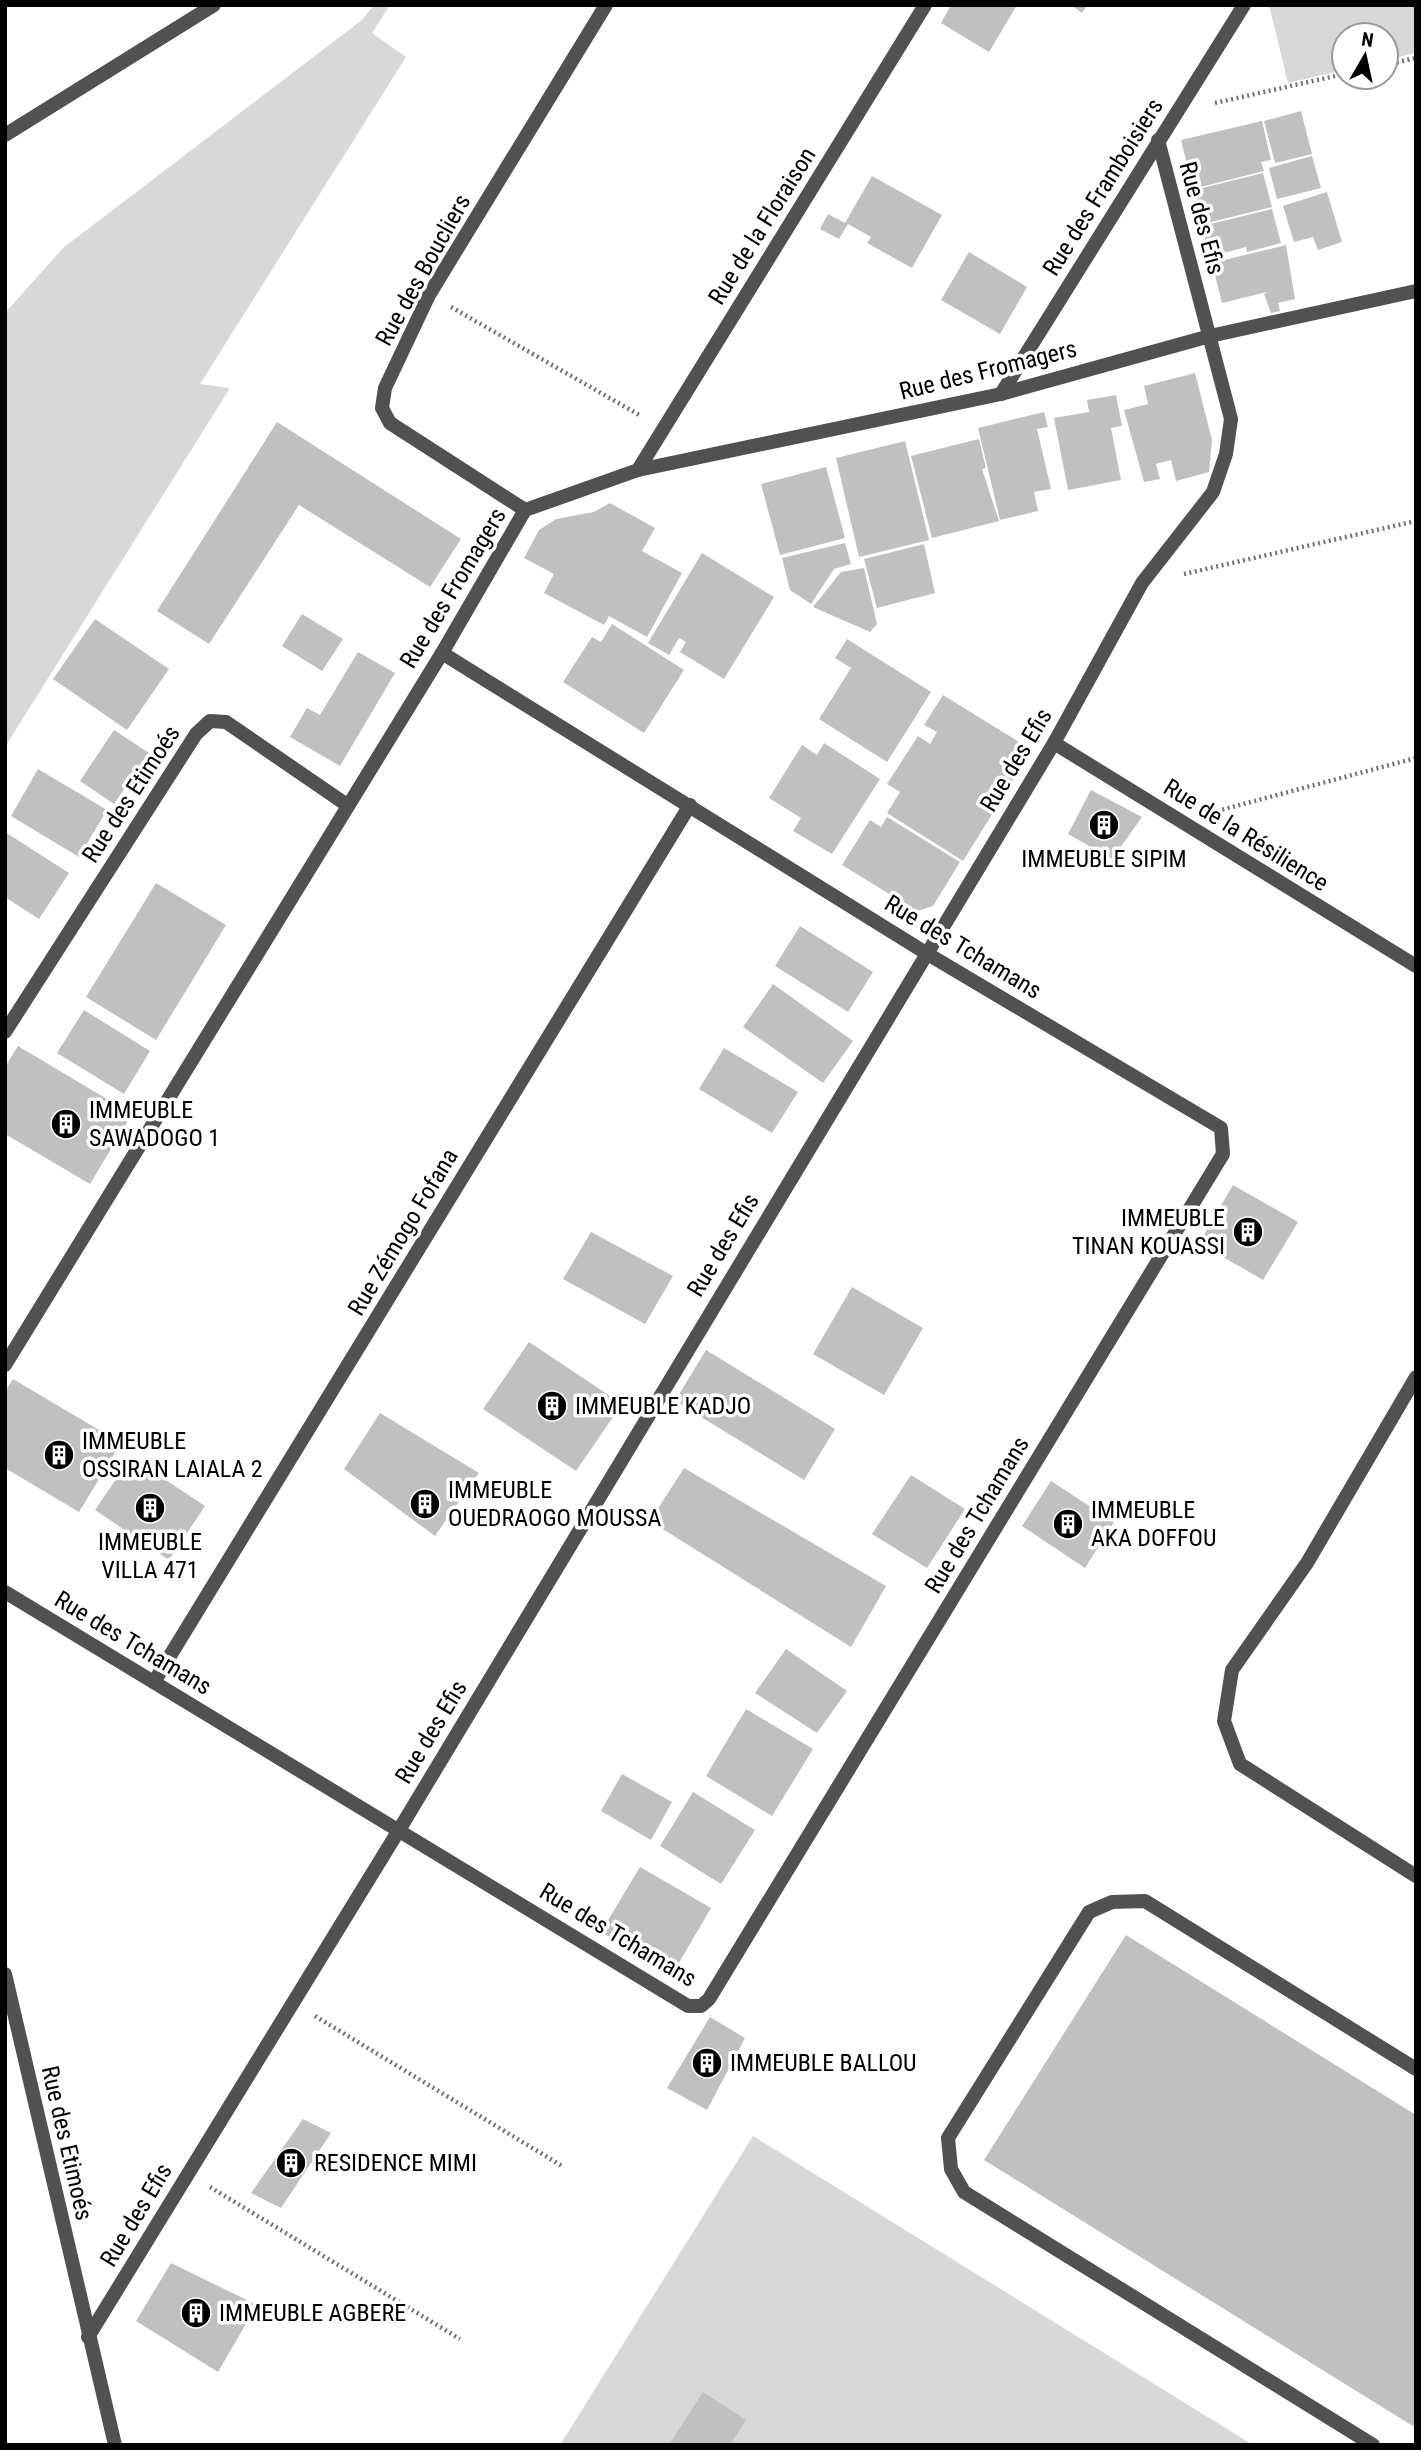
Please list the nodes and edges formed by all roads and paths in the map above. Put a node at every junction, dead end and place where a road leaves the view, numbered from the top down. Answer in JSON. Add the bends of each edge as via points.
{"nodes":[{"id":1,"x":214,"y":5,"type":"edge"},
{"id":2,"x":606,"y":5,"type":"edge"},
{"id":3,"x":925,"y":5,"type":"edge"},
{"id":4,"x":1244,"y":5,"type":"edge"},
{"id":5,"x":1330,"y":78,"type":"edge"},
{"id":6,"x":1178,"y":112,"type":"junction"},
{"id":7,"x":5,"y":135,"type":"edge"},
{"id":8,"x":1158,"y":140,"type":"junction"},
{"id":9,"x":1416,"y":291,"type":"edge"},
{"id":10,"x":429,"y":295,"type":"junction"},
{"id":11,"x":1210,"y":336,"type":"junction"},
{"id":12,"x":1001,"y":394,"type":"junction"},
{"id":13,"x":663,"y":429,"type":"junction"},
{"id":14,"x":638,"y":470,"type":"junction"},
{"id":15,"x":526,"y":510,"type":"junction"},
{"id":16,"x":1416,"y":521,"type":"edge"},
{"id":17,"x":1143,"y":583,"type":"junction"},
{"id":18,"x":442,"y":653,"type":"junction"},
{"id":19,"x":1054,"y":743,"type":"junction"},
{"id":20,"x":1416,"y":758,"type":"edge"},
{"id":21,"x":347,"y":805,"type":"junction"},
{"id":22,"x":690,"y":805,"type":"junction"},
{"id":23,"x":1179,"y":821,"type":"junction"},
{"id":24,"x":926,"y":953,"type":"junction"},
{"id":25,"x":1416,"y":965,"type":"edge"},
{"id":26,"x":5,"y":1032,"type":"edge"},
{"id":27,"x":5,"y":1364,"type":"edge"},
{"id":28,"x":1416,"y":1377,"type":"edge"},
{"id":29,"x":5,"y":1592,"type":"edge"},
{"id":30,"x":154,"y":1682,"type":"junction"},
{"id":31,"x":399,"y":1830,"type":"junction"},
{"id":32,"x":1416,"y":1876,"type":"edge"},
{"id":33,"x":5,"y":1974,"type":"edge"},
{"id":34,"x":293,"y":2003,"type":"junction"},
{"id":35,"x":1416,"y":2069,"type":"edge"},
{"id":36,"x":562,"y":2165,"type":"dead end"},
{"id":37,"x":188,"y":2174,"type":"junction"},
{"id":38,"x":88,"y":2337,"type":"junction"},
{"id":39,"x":460,"y":2339,"type":"dead end"},
{"id":40,"x":115,"y":2445,"type":"edge"},
{"id":41,"x":1373,"y":2445,"type":"edge"}],
"edges":[{"from":1,"to":7,"type":"street"},
{"from":2,"to":10,"type":"street","name":"Rue des Boucliers"},
{"from":3,"to":13,"type":"street","name":"Rue de la Floraison"},
{"from":4,"to":6,"type":"street","name":"Rue des Framboisiers"},
{"from":5,"to":6,"type":"path"},
{"from":6,"to":8,"type":"street","name":"Rue des Framboisiers"},
{"from":8,"to":11,"type":"street","name":"Rue des Efis"},
{"from":8,"to":12,"type":"street","name":"Rue des Framboisiers"},
{"from":9,"to":11,"type":"street","name":"Rue des Fromagers"},
{"from":10,"to":13,"type":"path"},
{"from":10,"to":15,"type":"street","name":"Rue des Boucliers","via":[[385,388],[382,408],[390,423]]},
{"from":11,"to":12,"type":"street","name":"Rue des Fromagers"},
{"from":11,"to":17,"type":"street","name":"Rue des Efis","via":[[1231,419],[1226,454],[1213,492]]},
{"from":12,"to":14,"type":"street","name":"Rue des Fromagers"},
{"from":13,"to":14,"type":"street","name":"Rue de la Floraison"},
{"from":14,"to":15,"type":"street","name":"Rue des Fromagers"},
{"from":15,"to":18,"type":"street","name":"Rue des Fromagers"},
{"from":16,"to":17,"type":"path"},
{"from":17,"to":19,"type":"street","name":"Rue des Efis"},
{"from":18,"to":21,"type":"street","name":"Rue des Fromagers"},
{"from":18,"to":22,"type":"street","name":"Rue des Tchamans"},
{"from":19,"to":23,"type":"street","name":"Rue de la Résilience"},
{"from":19,"to":24,"type":"street","name":"Rue des Efis"},
{"from":20,"to":23,"type":"path"},
{"from":21,"to":26,"type":"street","name":"Rue des Etimoés","via":[[226,722],[211,721],[195,734]]},
{"from":21,"to":27,"type":"street","name":"Rue des Fromagers"},
{"from":22,"to":24,"type":"street","name":"Rue des Tchamans"},
{"from":22,"to":30,"type":"street","name":"Rue Zémogo Fofana"},
{"from":23,"to":25,"type":"street","name":"Rue de la Résilience"},
{"from":24,"to":31,"type":"street","name":"Rue des Efis"},
{"from":24,"to":31,"type":"street","name":"Rue des Tchamans","via":[[1221,1128],[1223,1154],[701,2006],[688,2006]]},
{"from":28,"to":32,"type":"street","via":[[1307,1563],[1232,1670],[1224,1721],[1240,1764]]},
{"from":29,"to":30,"type":"street","name":"Rue des Tchamans"},
{"from":30,"to":31,"type":"street","name":"Rue des Tchamans"},
{"from":31,"to":34,"type":"street","name":"Rue des Efis"},
{"from":33,"to":38,"type":"street","name":"Rue des Etimoés"},
{"from":34,"to":36,"type":"path"},
{"from":34,"to":37,"type":"street","name":"Rue des Efis"},
{"from":35,"to":41,"type":"street","via":[[1145,1901],[1112,1902],[1089,1912],[948,2138],[951,2169],[964,2192]]},
{"from":37,"to":38,"type":"street","name":"Rue des Efis"},
{"from":37,"to":39,"type":"path"},
{"from":38,"to":40,"type":"street","name":"Rue des Etimoés"}]}
